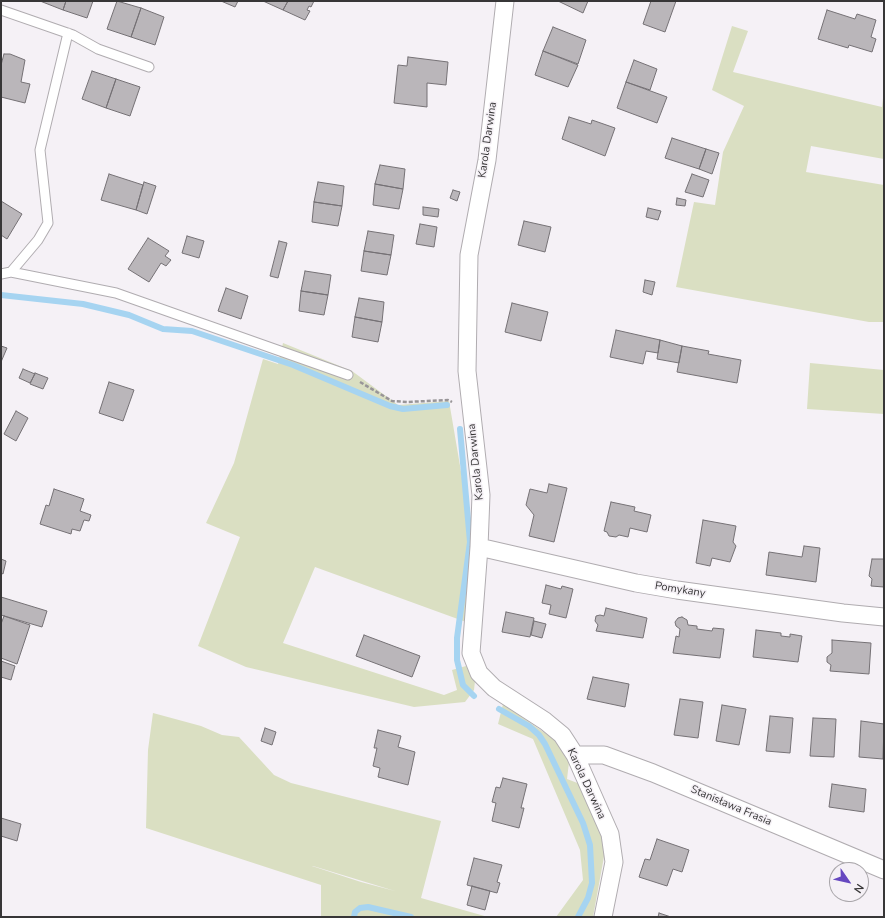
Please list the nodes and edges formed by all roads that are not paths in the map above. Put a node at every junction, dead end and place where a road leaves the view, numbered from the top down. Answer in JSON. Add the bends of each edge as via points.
{"nodes":[{"id":1,"x":505,"y":1,"type":"edge"},
{"id":2,"x":1,"y":10,"type":"edge"},
{"id":3,"x":68,"y":33,"type":"junction"},
{"id":4,"x":149,"y":66,"type":"dead end"},
{"id":5,"x":11,"y":272,"type":"junction"},
{"id":6,"x":1,"y":274,"type":"edge"},
{"id":7,"x":348,"y":375,"type":"road end"},
{"id":8,"x":479,"y":547,"type":"junction"},
{"id":9,"x":884,"y":617,"type":"edge"},
{"id":10,"x":575,"y":755,"type":"junction"},
{"id":11,"x":884,"y":870,"type":"edge"},
{"id":12,"x":603,"y":917,"type":"edge"}],
"edges":[{"from":1,"to":8,"type":"street","name":"Karola Darwina","via":[[487,160],[469,255],[467,371],[481,495]]},
{"from":2,"to":3,"type":"lane"},
{"from":3,"to":4,"type":"lane","via":[[98,49]]},
{"from":3,"to":5,"type":"lane","via":[[40,150],[48,223],[38,240]]},
{"from":5,"to":6,"type":"lane"},
{"from":5,"to":7,"type":"lane","via":[[116,293]]},
{"from":8,"to":9,"type":"street","name":"Pomykany","via":[[636,583]]},
{"from":8,"to":10,"type":"street","name":"Karola Darwina","via":[[471,653],[479,673],[494,688],[562,735]]},
{"from":10,"to":11,"type":"street","name":"Stanisława Frasia","via":[[604,755],[653,773]]},
{"from":10,"to":12,"type":"street","name":"Karola Darwina","via":[[610,834],[614,862]]}]}
